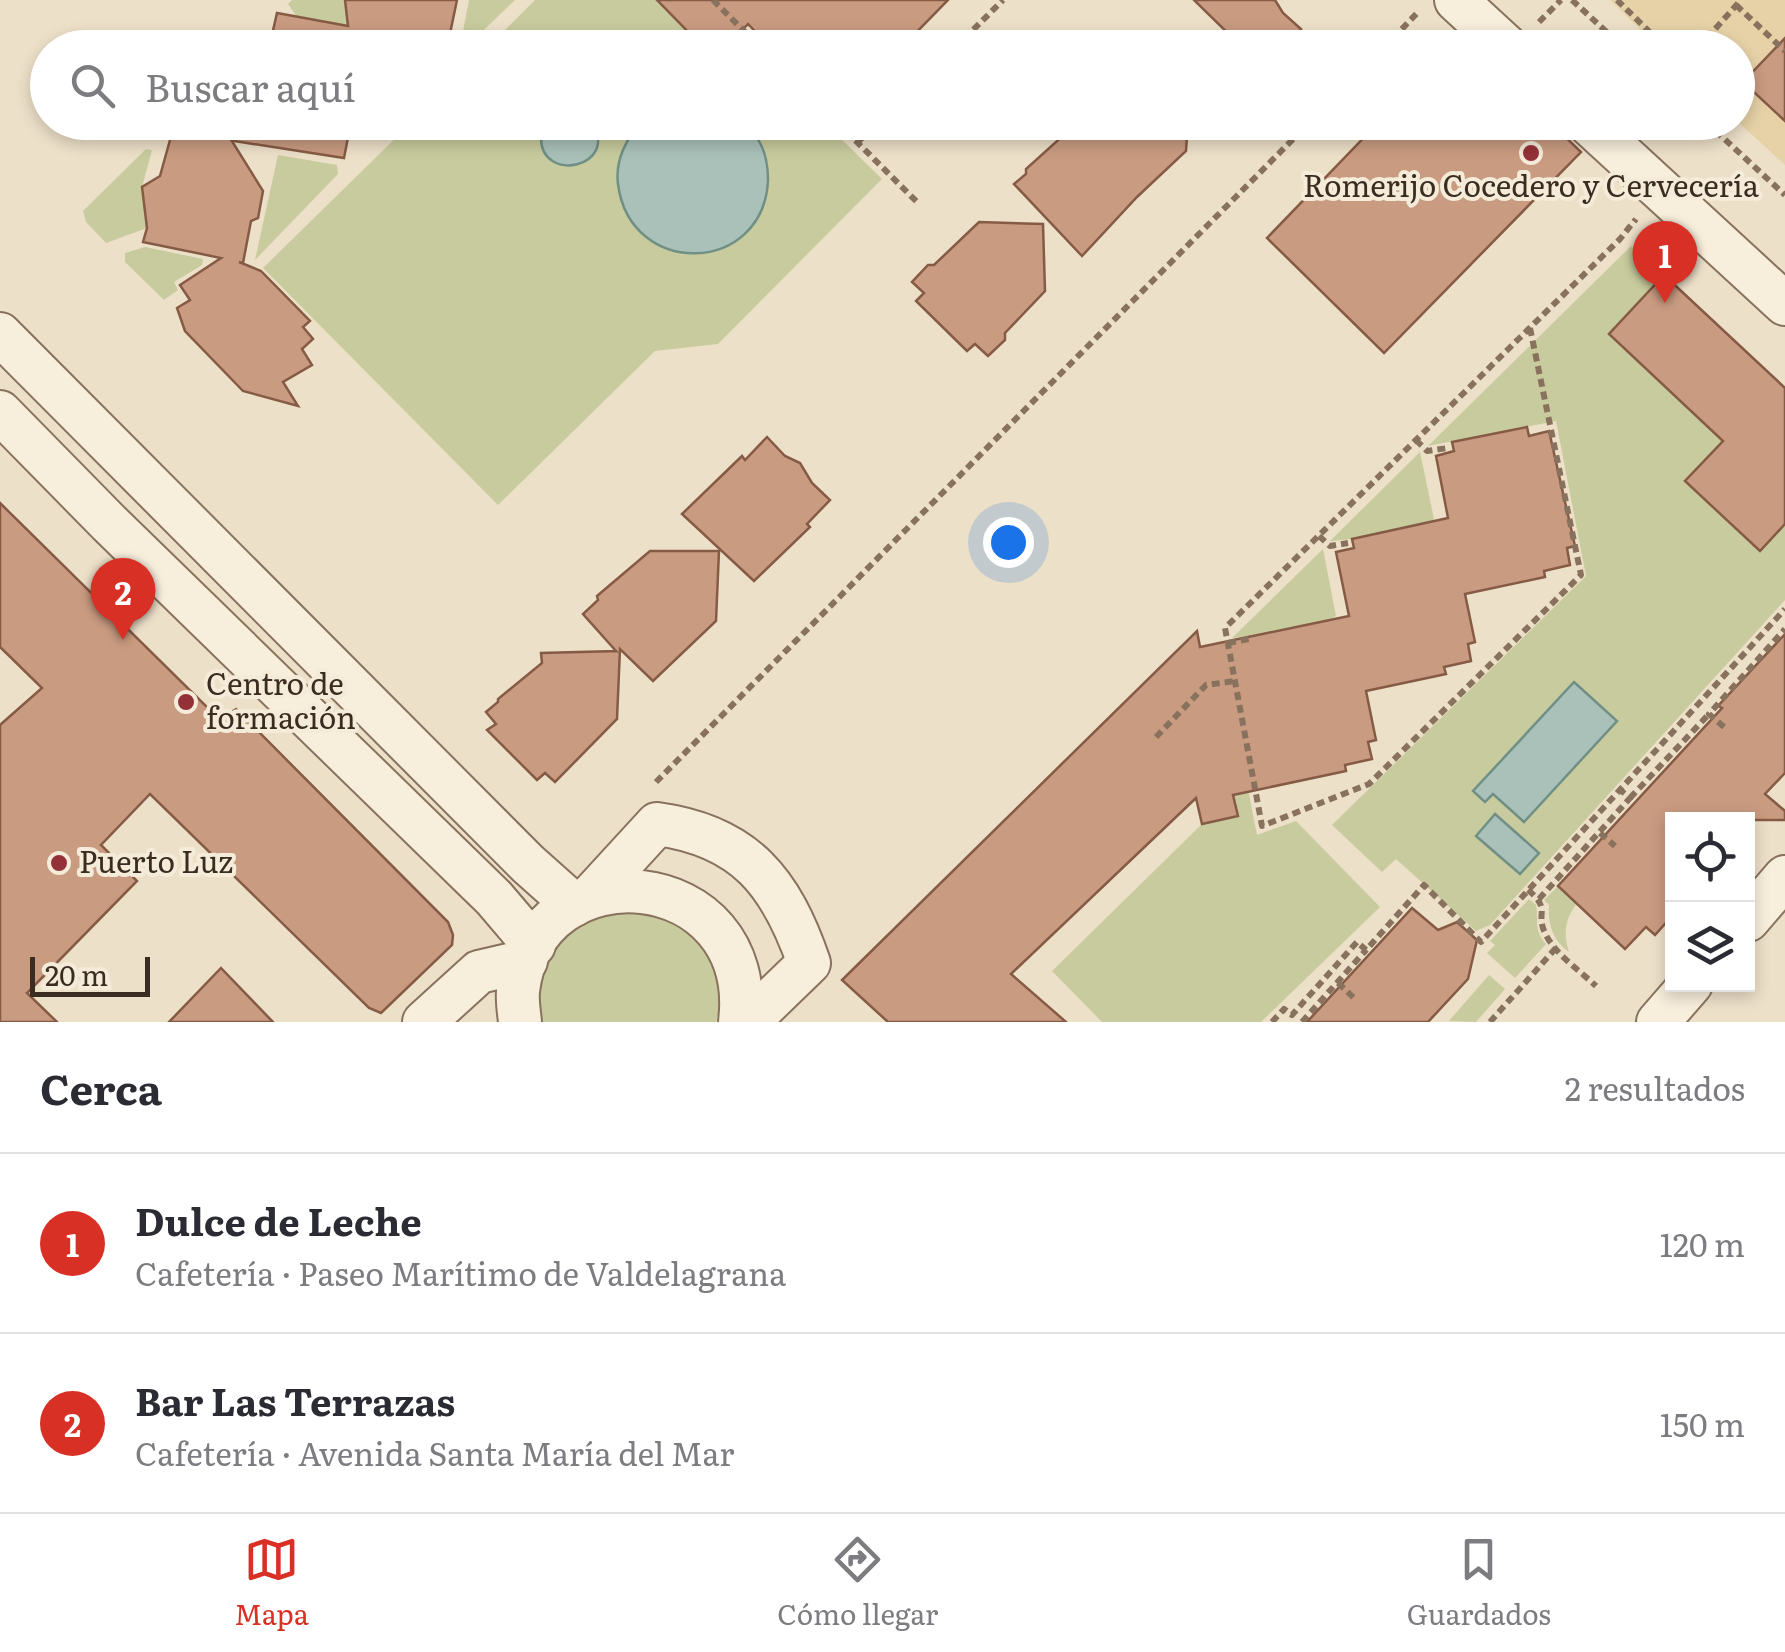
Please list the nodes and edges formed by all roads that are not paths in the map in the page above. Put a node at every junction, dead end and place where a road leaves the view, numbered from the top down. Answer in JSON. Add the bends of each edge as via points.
{"nodes":[{"id":1,"x":1494,"y":0,"type":"edge"},
{"id":2,"x":1440,"y":1,"type":"edge"},
{"id":3,"x":1482,"y":30,"type":"edge"},
{"id":4,"x":1539,"y":30,"type":"edge"},
{"id":5,"x":1607,"y":140,"type":"edge"},
{"id":6,"x":1640,"y":140,"type":"edge"},
{"id":7,"x":1785,"y":272,"type":"edge"},
{"id":8,"x":1785,"y":304,"type":"edge"},
{"id":9,"x":0,"y":334,"type":"edge"},
{"id":10,"x":0,"y":412,"type":"edge"},
{"id":11,"x":1785,"y":877,"type":"edge"},
{"id":12,"x":582,"y":901,"type":"junction"},
{"id":13,"x":1755,"y":912,"type":"edge"},
{"id":14,"x":530,"y":953,"type":"junction"},
{"id":15,"x":1683,"y":992,"type":"edge"},
{"id":16,"x":424,"y":1022,"type":"edge"},
{"id":17,"x":520,"y":1022,"type":"edge"},
{"id":18,"x":740,"y":1022,"type":"edge"},
{"id":19,"x":748,"y":1022,"type":"edge"},
{"id":20,"x":1658,"y":1022,"type":"edge"}],
"edges":[{"from":1,"to":4,"type":"street"},
{"from":2,"to":3,"type":"street"},
{"from":5,"to":8,"type":"street"},
{"from":6,"to":7,"type":"street"},
{"from":9,"to":12,"type":"street","via":[[528,864]]},
{"from":10,"to":14,"type":"street","via":[[494,898]]},
{"from":11,"to":13,"type":"street"},
{"from":12,"to":14,"type":"street","via":[[551,922]]},
{"from":12,"to":18,"type":"street","via":[[620,890],[650,892],[705,918],[738,970]]},
{"from":12,"to":19,"type":"street","via":[[658,824],[726,844],[758,869],[783,902],[808,962]]},
{"from":14,"to":16,"type":"street","via":[[479,972]]},
{"from":14,"to":17,"type":"street","via":[[518,992]]},
{"from":15,"to":20,"type":"street"}]}
